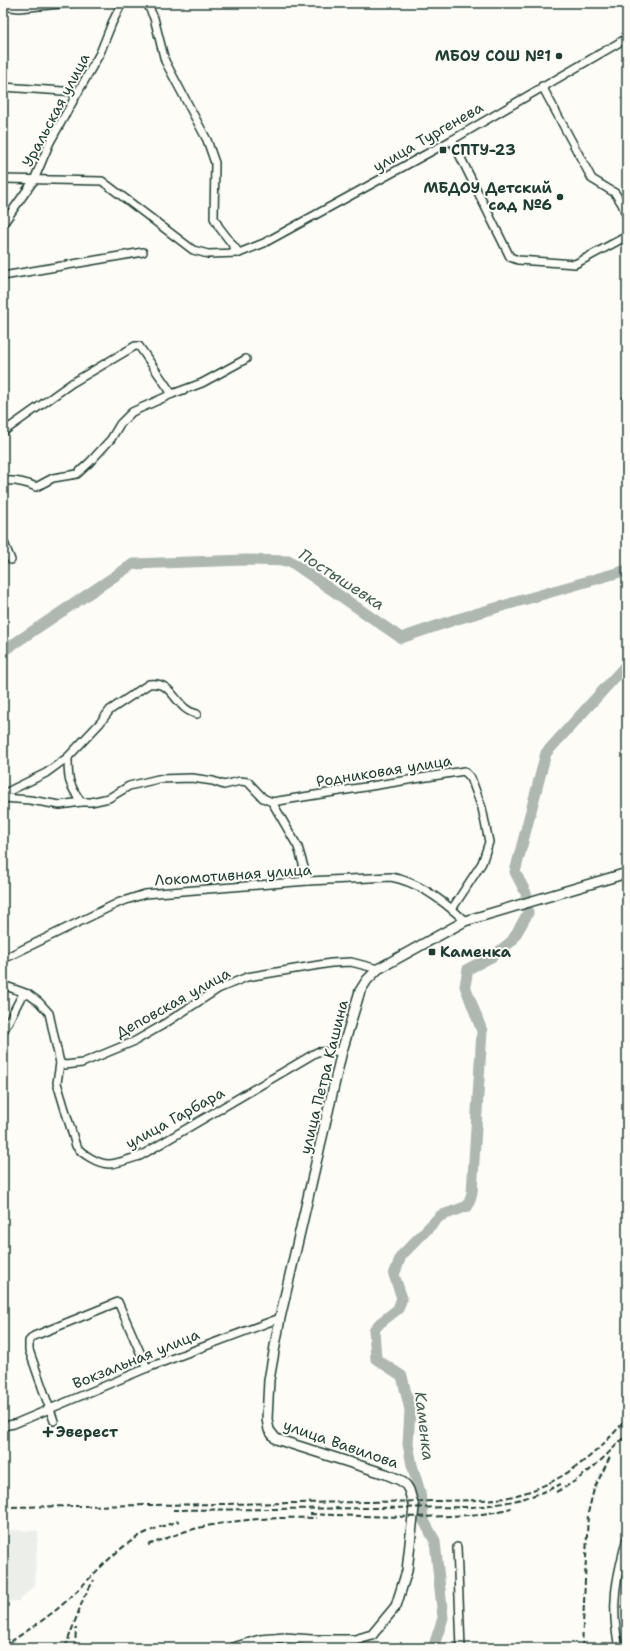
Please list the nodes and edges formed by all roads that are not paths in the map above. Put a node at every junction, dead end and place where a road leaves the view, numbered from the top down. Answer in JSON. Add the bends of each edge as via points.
{"nodes":[{"id":1,"x":71,"y":3,"type":"edge"},
{"id":2,"x":122,"y":3,"type":"edge"},
{"id":3,"x":147,"y":3,"type":"edge"},
{"id":4,"x":3,"y":6,"type":"edge"},
{"id":5,"x":627,"y":38,"type":"edge"},
{"id":6,"x":3,"y":86,"type":"edge"},
{"id":7,"x":542,"y":86,"type":"junction"},
{"id":8,"x":78,"y":92,"type":"junction"},
{"id":9,"x":452,"y":140,"type":"junction"},
{"id":10,"x":3,"y":179,"type":"edge"},
{"id":11,"x":34,"y":180,"type":"junction"},
{"id":12,"x":627,"y":217,"type":"edge"},
{"id":13,"x":3,"y":224,"type":"edge"},
{"id":14,"x":627,"y":236,"type":"edge"},
{"id":15,"x":143,"y":252,"type":"dead end"},
{"id":16,"x":239,"y":253,"type":"junction"},
{"id":17,"x":3,"y":276,"type":"edge"},
{"id":18,"x":246,"y":359,"type":"dead end"},
{"id":19,"x":172,"y":394,"type":"junction"},
{"id":20,"x":3,"y":432,"type":"edge"},
{"id":21,"x":3,"y":481,"type":"edge"},
{"id":22,"x":3,"y":540,"type":"edge"},
{"id":23,"x":11,"y":560,"type":"dead end"},
{"id":24,"x":197,"y":714,"type":"dead end"},
{"id":25,"x":68,"y":757,"type":"junction"},
{"id":26,"x":3,"y":794,"type":"edge"},
{"id":27,"x":3,"y":798,"type":"edge"},
{"id":28,"x":81,"y":802,"type":"junction"},
{"id":29,"x":272,"y":802,"type":"junction"},
{"id":30,"x":627,"y":874,"type":"edge"},
{"id":31,"x":308,"y":881,"type":"junction"},
{"id":32,"x":452,"y":909,"type":"junction"},
{"id":33,"x":465,"y":922,"type":"junction"},
{"id":34,"x":3,"y":959,"type":"edge"},
{"id":35,"x":378,"y":969,"type":"junction"},
{"id":36,"x":3,"y":985,"type":"edge"},
{"id":37,"x":28,"y":994,"type":"junction"},
{"id":38,"x":3,"y":1032,"type":"edge"},
{"id":39,"x":342,"y":1050,"type":"junction"},
{"id":40,"x":60,"y":1063,"type":"junction"},
{"id":41,"x":280,"y":1318,"type":"junction"},
{"id":42,"x":147,"y":1368,"type":"junction"},
{"id":43,"x":50,"y":1407,"type":"junction"},
{"id":44,"x":54,"y":1421,"type":"dead end"},
{"id":45,"x":3,"y":1426,"type":"edge"},
{"id":46,"x":627,"y":1538,"type":"edge"},
{"id":47,"x":457,"y":1547,"type":"dead end"},
{"id":48,"x":260,"y":1644,"type":"edge"},
{"id":49,"x":233,"y":1648,"type":"edge"},
{"id":50,"x":461,"y":1648,"type":"edge"},
{"id":51,"x":619,"y":1648,"type":"edge"}],
"edges":[{"from":1,"to":4,"type":"street","via":[[19,8]]},
{"from":2,"to":8,"type":"street","name":"Уральская улица","via":[[100,54]]},
{"from":3,"to":16,"type":"street","via":[[154,18],[165,61],[208,140],[215,163],[214,218]]},
{"from":5,"to":7,"type":"street","name":"улица Тургенева"},
{"from":6,"to":8,"type":"street"},
{"from":7,"to":9,"type":"street","name":"улица Тургенева"},
{"from":7,"to":12,"type":"street","via":[[592,179],[615,193]]},
{"from":8,"to":11,"type":"street","name":"Уральская улица","via":[[50,142]]},
{"from":9,"to":14,"type":"street","via":[[510,257],[518,260],[574,264]]},
{"from":9,"to":16,"type":"street","name":"улица Тургенева","via":[[264,243]]},
{"from":10,"to":11,"type":"street","name":"улица Тургенева"},
{"from":11,"to":13,"type":"street","name":"Уральская улица"},
{"from":11,"to":16,"type":"street","name":"улица Тургенева","via":[[102,181],[193,250],[208,254]]},
{"from":15,"to":17,"type":"street"},
{"from":18,"to":19,"type":"street","via":[[202,383]]},
{"from":19,"to":20,"type":"street","via":[[139,346],[135,346],[72,383]]},
{"from":19,"to":21,"type":"street","via":[[132,412],[120,424],[111,440],[77,474],[53,478],[36,487],[27,483]]},
{"from":22,"to":23,"type":"street"},
{"from":24,"to":25,"type":"street","via":[[183,707],[166,686],[150,684],[110,710]]},
{"from":25,"to":26,"type":"street","via":[[46,773]]},
{"from":25,"to":28,"type":"street","via":[[68,780]]},
{"from":27,"to":28,"type":"street","via":[[60,805]]},
{"from":28,"to":29,"type":"street","via":[[109,798],[129,786],[158,779],[192,778],[224,785],[248,782],[263,798]]},
{"from":29,"to":31,"type":"street","via":[[298,847]]},
{"from":29,"to":32,"type":"street","name":"Родниковая улица","via":[[464,771],[471,778],[482,808],[489,842],[482,863]]},
{"from":30,"to":33,"type":"main road","name":"улица Петра Кашина"},
{"from":31,"to":32,"type":"street","name":"Локомотивная улица","via":[[391,877],[404,880],[429,893]]},
{"from":31,"to":34,"type":"street","name":"Локомотивная улица","via":[[145,894],[120,902]]},
{"from":32,"to":33,"type":"street","name":"Локомотивная улица"},
{"from":33,"to":35,"type":"main road","name":"улица Петра Кашина"},
{"from":35,"to":39,"type":"main road","name":"улица Петра Кашина","via":[[360,991]]},
{"from":35,"to":40,"type":"street","name":"Деповская улица","via":[[351,962],[331,963],[247,977],[218,989],[134,1041],[82,1063]]},
{"from":36,"to":37,"type":"street"},
{"from":37,"to":38,"type":"street","via":[[21,997]]},
{"from":37,"to":40,"type":"street","via":[[49,1012]]},
{"from":39,"to":40,"type":"street","name":"улица Гарбара","via":[[317,1052],[140,1156],[109,1164],[81,1153],[76,1146],[57,1083]]},
{"from":39,"to":41,"type":"main road","name":"улица Петра Кашина"},
{"from":41,"to":42,"type":"street","name":"Вокзальная улица"},
{"from":41,"to":48,"type":"main road","name":"улица Вавилова","via":[[269,1380],[266,1419],[269,1430],[276,1439],[400,1480],[409,1490],[414,1507],[407,1571],[396,1606],[372,1635],[355,1640],[286,1638]]},
{"from":42,"to":43,"type":"street","name":"Вокзальная улица"},
{"from":42,"to":43,"type":"street","via":[[118,1302],[34,1336],[29,1341],[29,1350]]},
{"from":43,"to":44,"type":"street"},
{"from":43,"to":45,"type":"street","name":"Вокзальная улица","via":[[14,1424]]},
{"from":46,"to":51,"type":"street","via":[[614,1598]]},
{"from":47,"to":50,"type":"street"},
{"from":48,"to":49,"type":"main road","name":"улица Вавилова"}]}
